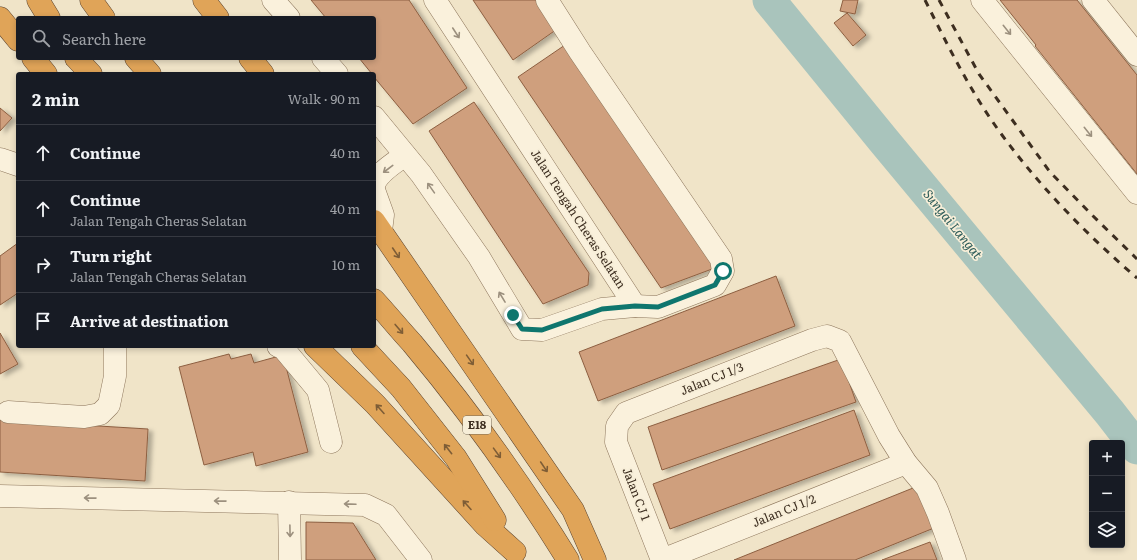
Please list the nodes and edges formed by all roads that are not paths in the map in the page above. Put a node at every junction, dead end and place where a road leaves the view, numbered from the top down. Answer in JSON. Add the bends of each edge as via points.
{"nodes":[{"id":1,"x":38,"y":0,"type":"edge"},
{"id":2,"x":91,"y":0,"type":"edge"},
{"id":3,"x":204,"y":0,"type":"edge"},
{"id":4,"x":273,"y":0,"type":"edge"},
{"id":5,"x":435,"y":0,"type":"edge"},
{"id":6,"x":547,"y":0,"type":"edge"},
{"id":7,"x":982,"y":0,"type":"edge"},
{"id":8,"x":1093,"y":0,"type":"edge"},
{"id":9,"x":48,"y":16,"type":"edge"},
{"id":10,"x":103,"y":16,"type":"edge"},
{"id":11,"x":216,"y":16,"type":"edge"},
{"id":12,"x":287,"y":16,"type":"edge"},
{"id":13,"x":1,"y":18,"type":"edge"},
{"id":14,"x":16,"y":37,"type":"edge"},
{"id":15,"x":1137,"y":55,"type":"edge"},
{"id":16,"x":35,"y":60,"type":"edge"},
{"id":17,"x":78,"y":60,"type":"edge"},
{"id":18,"x":138,"y":60,"type":"edge"},
{"id":19,"x":252,"y":60,"type":"edge"},
{"id":20,"x":325,"y":60,"type":"edge"},
{"id":21,"x":44,"y":72,"type":"edge"},
{"id":22,"x":89,"y":72,"type":"edge"},
{"id":23,"x":148,"y":72,"type":"edge"},
{"id":24,"x":261,"y":72,"type":"edge"},
{"id":25,"x":335,"y":72,"type":"edge"},
{"id":26,"x":378,"y":131,"type":"edge"},
{"id":27,"x":405,"y":155,"type":"junction"},
{"id":28,"x":0,"y":159,"type":"edge"},
{"id":29,"x":16,"y":164,"type":"edge"},
{"id":30,"x":376,"y":180,"type":"edge"},
{"id":31,"x":1137,"y":193,"type":"edge"},
{"id":32,"x":376,"y":196,"type":"edge"},
{"id":33,"x":378,"y":226,"type":"edge"},
{"id":34,"x":376,"y":302,"type":"edge"},
{"id":35,"x":635,"y":306,"type":"junction"},
{"id":36,"x":115,"y":348,"type":"edge"},
{"id":37,"x":282,"y":348,"type":"edge"},
{"id":38,"x":317,"y":348,"type":"edge"},
{"id":39,"x":364,"y":348,"type":"edge"},
{"id":40,"x":8,"y":412,"type":"dead end"},
{"id":41,"x":617,"y":426,"type":"joint"},
{"id":42,"x":331,"y":442,"type":"dead end"},
{"id":43,"x":906,"y":463,"type":"junction"},
{"id":44,"x":0,"y":496,"type":"edge"},
{"id":45,"x":289,"y":502,"type":"junction"},
{"id":46,"x":518,"y":556,"type":"edge"},
{"id":47,"x":290,"y":560,"type":"edge"},
{"id":48,"x":421,"y":560,"type":"edge"},
{"id":49,"x":568,"y":560,"type":"edge"},
{"id":50,"x":595,"y":560,"type":"edge"},
{"id":51,"x":662,"y":560,"type":"edge"},
{"id":52,"x":955,"y":560,"type":"edge"}],
"edges":[{"from":1,"to":9,"type":"highway"},
{"from":2,"to":10,"type":"highway"},
{"from":3,"to":11,"type":"highway"},
{"from":4,"to":12,"type":"street"},
{"from":5,"to":35,"type":"street","name":"Jalan Tengah Cheras Selatan","one_way":true},
{"from":6,"to":35,"type":"street","via":[[721,259],[723,271],[715,285],[658,307]]},
{"from":7,"to":31,"type":"street","one_way":true},
{"from":8,"to":15,"type":"street"},
{"from":13,"to":14,"type":"highway"},
{"from":16,"to":21,"type":"highway"},
{"from":17,"to":22,"type":"highway"},
{"from":18,"to":23,"type":"highway"},
{"from":19,"to":24,"type":"highway"},
{"from":20,"to":25,"type":"street"},
{"from":26,"to":27,"type":"street","name":"Jalan Tengah Cheras Selatan"},
{"from":27,"to":30,"type":"street","one_way":true},
{"from":35,"to":27,"type":"street","name":"Jalan Tengah Cheras Selatan","one_way":true,"via":[[602,309],[542,330],[522,329],[479,257]]},
{"from":28,"to":29,"type":"street"},
{"from":32,"to":33,"type":"street","via":[[383,215]]},
{"from":33,"to":50,"type":"highway","one_way":true,"via":[[573,510]]},
{"from":34,"to":49,"type":"highway","number":"E18","one_way":true,"via":[[443,381],[490,442]]},
{"from":36,"to":40,"type":"street","via":[[115,376],[109,405],[100,414],[84,417]]},
{"from":37,"to":42,"type":"street","via":[[318,390]]},
{"from":46,"to":38,"type":"highway","one_way":true,"via":[[485,525],[375,404]]},
{"from":46,"to":39,"type":"highway","one_way":true,"via":[[456,458],[401,388]]},
{"from":41,"to":43,"type":"street","name":"Jalan CJ 1/3","via":[[626,413],[826,336],[840,341],[889,436]]},
{"from":41,"to":51,"type":"street","name":"Jalan CJ 1","via":[[616,442]]},
{"from":43,"to":51,"type":"street","name":"Jalan CJ 1/2"},
{"from":43,"to":52,"type":"street","name":"Jalan CJ 1/3","via":[[927,488]]},
{"from":45,"to":44,"type":"street","one_way":true},
{"from":45,"to":47,"type":"street","one_way":true},
{"from":48,"to":45,"type":"street","one_way":true,"via":[[386,515],[365,505]]}]}
